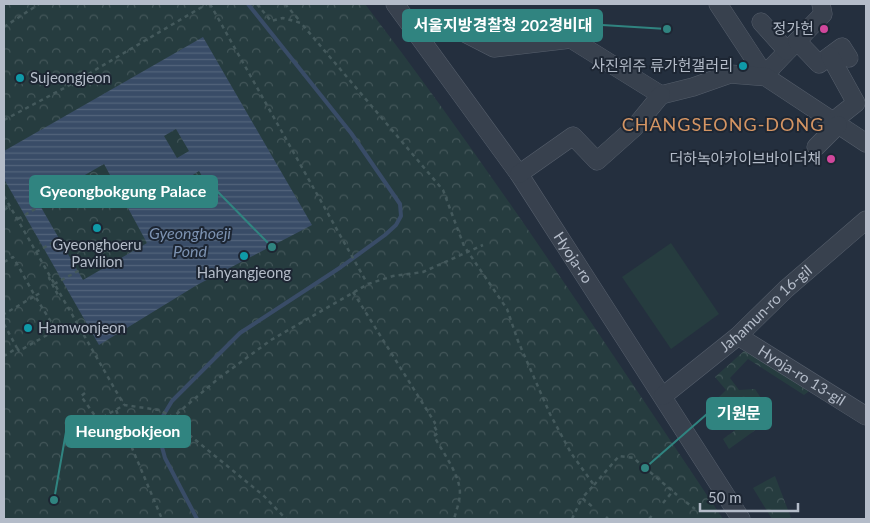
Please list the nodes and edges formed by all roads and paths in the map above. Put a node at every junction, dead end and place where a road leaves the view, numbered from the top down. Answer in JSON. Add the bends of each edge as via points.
{"nodes":[{"id":1,"x":39,"y":4,"type":"edge"},
{"id":2,"x":208,"y":4,"type":"edge"},
{"id":3,"x":256,"y":4,"type":"edge"},
{"id":4,"x":285,"y":4,"type":"edge"},
{"id":5,"x":395,"y":4,"type":"edge"},
{"id":6,"x":821,"y":4,"type":"edge"},
{"id":7,"x":723,"y":6,"type":"edge"},
{"id":8,"x":761,"y":22,"type":"dead end"},
{"id":9,"x":301,"y":23,"type":"junction"},
{"id":10,"x":4,"y":26,"type":"edge"},
{"id":11,"x":416,"y":32,"type":"junction"},
{"id":12,"x":792,"y":46,"type":"junction"},
{"id":13,"x":830,"y":56,"type":"junction"},
{"id":14,"x":849,"y":58,"type":"dead end"},
{"id":15,"x":766,"y":77,"type":"junction"},
{"id":16,"x":661,"y":95,"type":"junction"},
{"id":17,"x":4,"y":120,"type":"edge"},
{"id":18,"x":835,"y":124,"type":"junction"},
{"id":19,"x":866,"y":143,"type":"edge"},
{"id":20,"x":816,"y":147,"type":"dead end"},
{"id":21,"x":519,"y":174,"type":"junction"},
{"id":22,"x":4,"y":196,"type":"edge"},
{"id":23,"x":42,"y":205,"type":"dead end"},
{"id":24,"x":10,"y":206,"type":"junction"},
{"id":25,"x":4,"y":210,"type":"edge"},
{"id":26,"x":18,"y":219,"type":"junction"},
{"id":27,"x":866,"y":220,"type":"edge"},
{"id":28,"x":61,"y":238,"type":"dead end"},
{"id":29,"x":484,"y":245,"type":"dead end"},
{"id":30,"x":36,"y":252,"type":"junction"},
{"id":31,"x":467,"y":252,"type":"junction"},
{"id":32,"x":4,"y":262,"type":"edge"},
{"id":33,"x":80,"y":270,"type":"dead end"},
{"id":34,"x":368,"y":284,"type":"junction"},
{"id":35,"x":53,"y":285,"type":"junction"},
{"id":36,"x":353,"y":292,"type":"junction"},
{"id":37,"x":40,"y":293,"type":"dead end"},
{"id":38,"x":35,"y":296,"type":"junction"},
{"id":39,"x":4,"y":312,"type":"edge"},
{"id":40,"x":4,"y":324,"type":"edge"},
{"id":41,"x":738,"y":336,"type":"junction"},
{"id":42,"x":17,"y":348,"type":"junction"},
{"id":43,"x":4,"y":356,"type":"edge"},
{"id":44,"x":85,"y":394,"type":"dead end"},
{"id":45,"x":663,"y":396,"type":"junction"},
{"id":46,"x":124,"y":405,"type":"junction"},
{"id":47,"x":116,"y":410,"type":"junction"},
{"id":48,"x":866,"y":416,"type":"edge"},
{"id":49,"x":173,"y":417,"type":"junction"},
{"id":50,"x":640,"y":464,"type":"dead end"},
{"id":51,"x":650,"y":472,"type":"dead end"},
{"id":52,"x":594,"y":485,"type":"junction"},
{"id":53,"x":673,"y":491,"type":"junction"},
{"id":54,"x":677,"y":494,"type":"dead end"},
{"id":55,"x":582,"y":498,"type":"junction"},
{"id":56,"x":686,"y":502,"type":"dead end"},
{"id":57,"x":663,"y":503,"type":"dead end"},
{"id":58,"x":594,"y":508,"type":"dead end"},
{"id":59,"x":695,"y":509,"type":"dead end"},
{"id":60,"x":654,"y":513,"type":"dead end"},
{"id":61,"x":162,"y":519,"type":"edge"},
{"id":62,"x":286,"y":519,"type":"edge"},
{"id":63,"x":454,"y":519,"type":"edge"},
{"id":64,"x":572,"y":519,"type":"edge"},
{"id":65,"x":649,"y":519,"type":"edge"},
{"id":66,"x":741,"y":519,"type":"edge"}],
"edges":[{"from":1,"to":10,"type":"path"},
{"from":2,"to":17,"type":"path"},
{"from":2,"to":34,"type":"path"},
{"from":3,"to":9,"type":"path","via":[[271,21],[283,18]]},
{"from":4,"to":9,"type":"path"},
{"from":5,"to":11,"type":"street","name":"Hyoja-ro"},
{"from":6,"to":12,"type":"street","via":[[823,14]]},
{"from":7,"to":15,"type":"street"},
{"from":8,"to":12,"type":"street"},
{"from":9,"to":31,"type":"path","via":[[443,190]]},
{"from":11,"to":16,"type":"street","via":[[436,21],[494,48],[571,39]]},
{"from":11,"to":21,"type":"street","name":"Hyoja-ro"},
{"from":12,"to":13,"type":"street","via":[[820,64]]},
{"from":12,"to":15,"type":"street"},
{"from":13,"to":14,"type":"street","via":[[842,47]]},
{"from":13,"to":18,"type":"street","via":[[856,102]]},
{"from":15,"to":16,"type":"street","via":[[730,74]]},
{"from":15,"to":18,"type":"street"},
{"from":16,"to":21,"type":"street","via":[[634,128],[597,161],[573,136]]},
{"from":18,"to":19,"type":"street"},
{"from":18,"to":20,"type":"street"},
{"from":21,"to":45,"type":"street","name":"Hyoja-ro"},
{"from":22,"to":24,"type":"path"},
{"from":23,"to":26,"type":"path"},
{"from":24,"to":25,"type":"path"},
{"from":24,"to":26,"type":"path"},
{"from":26,"to":30,"type":"path"},
{"from":27,"to":41,"type":"street","name":"Jahamun-ro 16-gil","via":[[786,289]]},
{"from":28,"to":30,"type":"path"},
{"from":29,"to":31,"type":"path"},
{"from":30,"to":35,"type":"path"},
{"from":31,"to":34,"type":"path","via":[[423,272]]},
{"from":31,"to":52,"type":"path","via":[[507,309],[550,414],[571,453]]},
{"from":32,"to":38,"type":"path","via":[[13,257]]},
{"from":33,"to":35,"type":"path"},
{"from":34,"to":36,"type":"path"},
{"from":35,"to":46,"type":"path"},
{"from":36,"to":49,"type":"path","via":[[272,340],[219,378]]},
{"from":36,"to":63,"type":"path","via":[[435,423],[432,424],[438,433],[434,436],[460,485],[460,500]]},
{"from":37,"to":38,"type":"path"},
{"from":38,"to":39,"type":"path"},
{"from":38,"to":42,"type":"path","via":[[56,330],[19,351]]},
{"from":40,"to":42,"type":"path"},
{"from":41,"to":45,"type":"street","name":"Jahamun-ro 16-gil"},
{"from":41,"to":48,"type":"street","name":"Hyoja-ro 13-gil"},
{"from":42,"to":43,"type":"path"},
{"from":44,"to":47,"type":"path","via":[[81,396],[98,420]]},
{"from":45,"to":66,"type":"street","name":"Hyoja-ro"},
{"from":46,"to":47,"type":"path"},
{"from":46,"to":49,"type":"path","via":[[159,410]]},
{"from":47,"to":61,"type":"path"},
{"from":49,"to":62,"type":"path","via":[[182,429],[264,496]]},
{"from":50,"to":52,"type":"path","via":[[634,458],[619,456]]},
{"from":51,"to":53,"type":"path"},
{"from":52,"to":55,"type":"path"},
{"from":53,"to":54,"type":"path"},
{"from":53,"to":57,"type":"path"},
{"from":55,"to":58,"type":"path"},
{"from":55,"to":64,"type":"path"},
{"from":56,"to":59,"type":"path"},
{"from":60,"to":65,"type":"path"}]}
